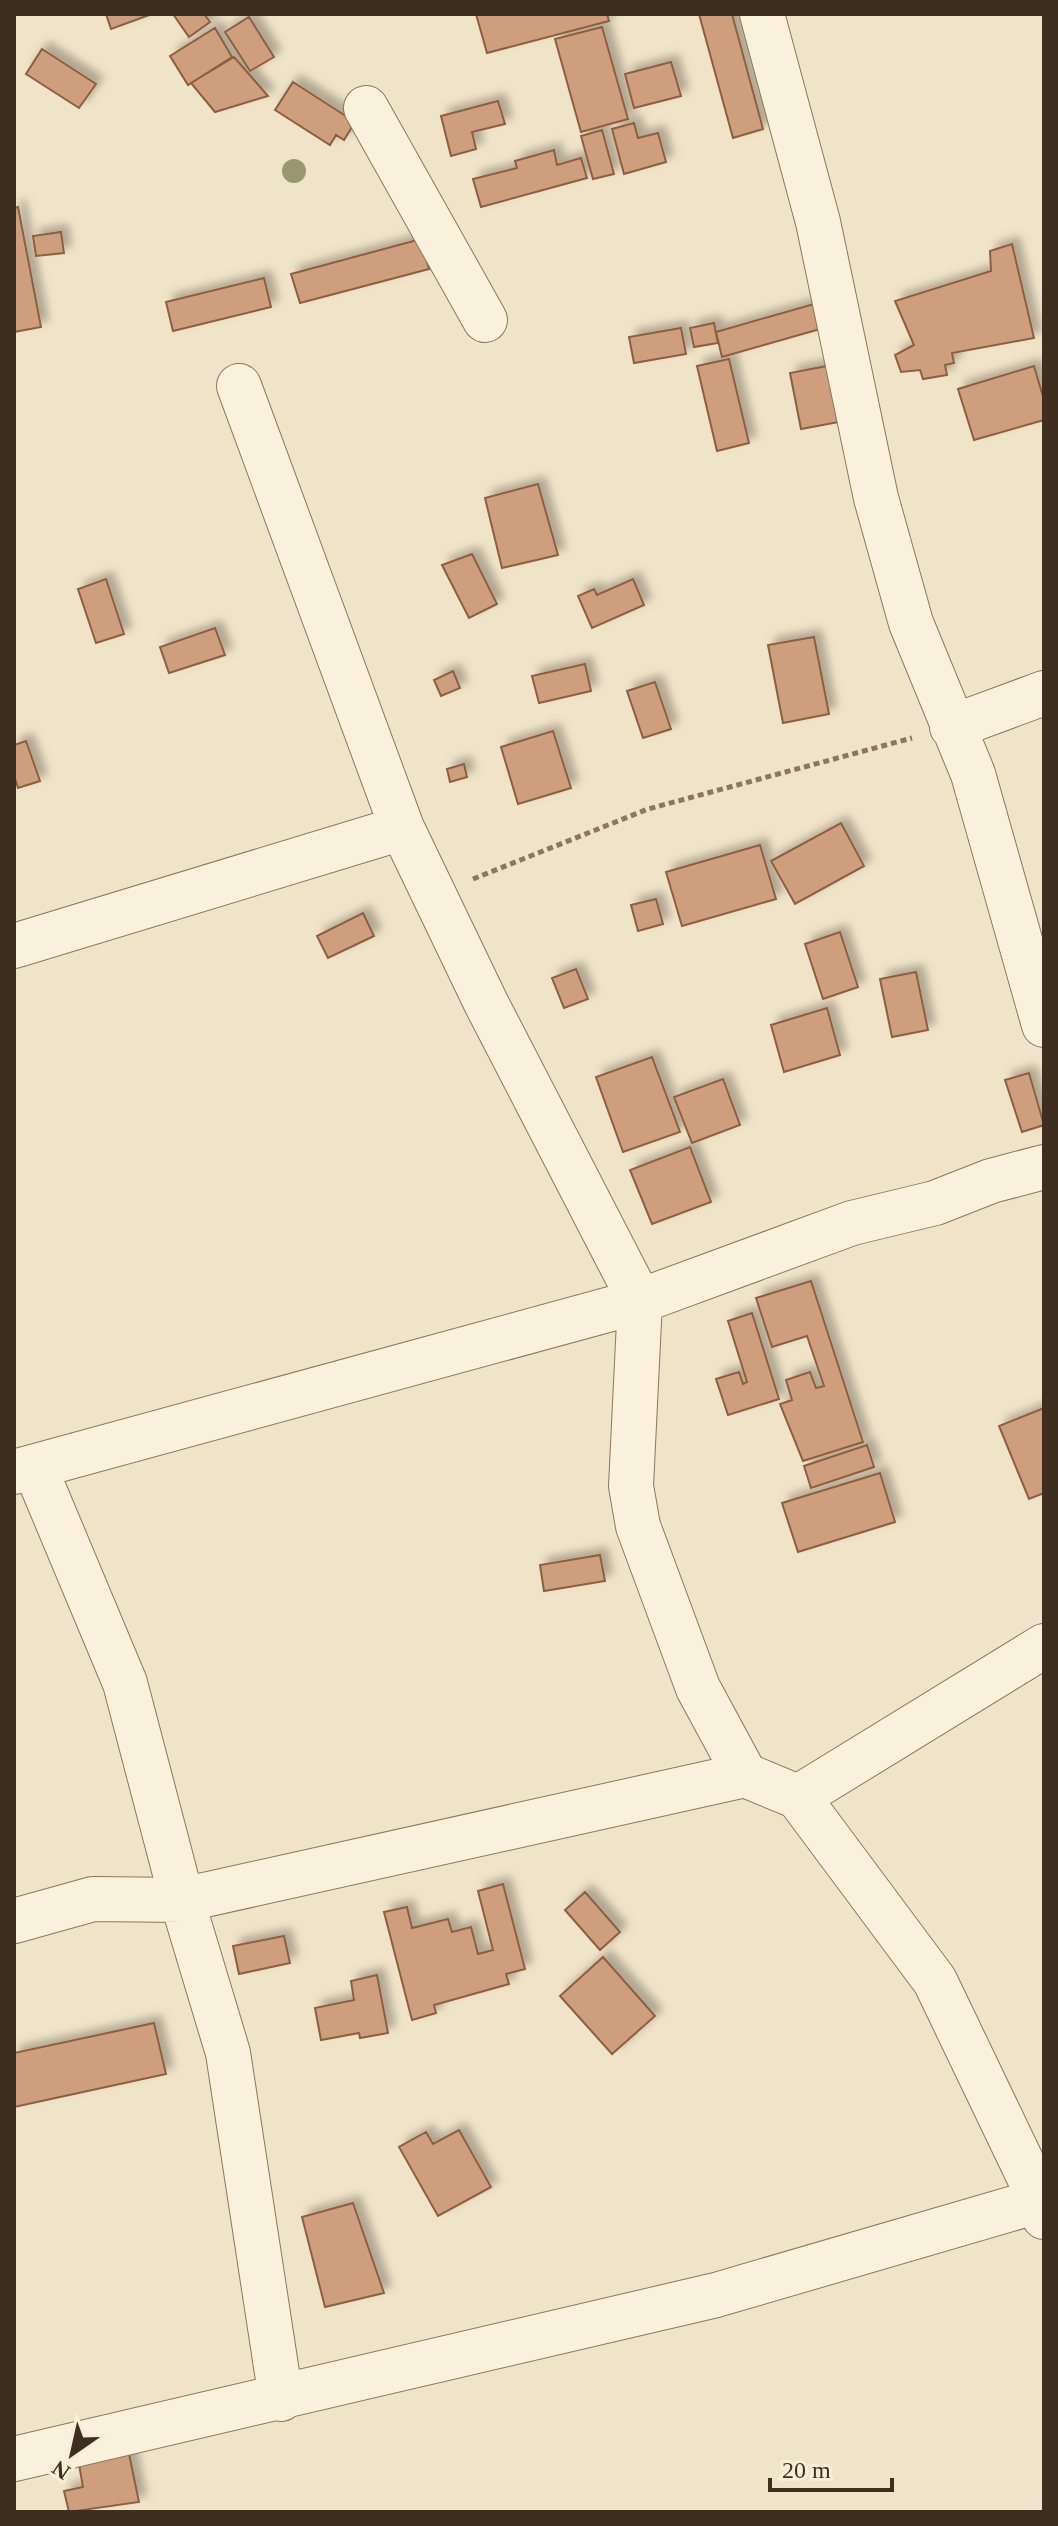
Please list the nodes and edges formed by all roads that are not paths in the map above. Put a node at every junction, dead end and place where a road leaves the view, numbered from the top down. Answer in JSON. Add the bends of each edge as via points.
{"nodes":[{"id":1,"x":762,"y":14,"type":"edge"},
{"id":2,"x":366,"y":108,"type":"dead end"},
{"id":3,"x":485,"y":320,"type":"dead end"},
{"id":4,"x":239,"y":386,"type":"dead end"},
{"id":5,"x":1044,"y":693,"type":"edge"},
{"id":6,"x":952,"y":727,"type":"junction"},
{"id":7,"x":402,"y":828,"type":"junction"},
{"id":8,"x":14,"y":946,"type":"edge"},
{"id":9,"x":1044,"y":1025,"type":"edge"},
{"id":10,"x":1044,"y":1167,"type":"edge"},
{"id":11,"x":640,"y":1301,"type":"junction"},
{"id":12,"x":24,"y":1470,"type":"edge"},
{"id":13,"x":1044,"y":1646,"type":"edge"},
{"id":14,"x":745,"y":1775,"type":"junction"},
{"id":15,"x":798,"y":1797,"type":"junction"},
{"id":16,"x":182,"y":1900,"type":"junction"},
{"id":17,"x":14,"y":1921,"type":"edge"},
{"id":18,"x":1039,"y":2191,"type":"edge"},
{"id":19,"x":281,"y":2399,"type":"junction"},
{"id":20,"x":14,"y":2459,"type":"edge"}],
"edges":[{"from":1,"to":6,"type":"street","via":[[818,222],[876,498],[911,623]]},
{"from":2,"to":3,"type":"street"},
{"from":4,"to":7,"type":"street"},
{"from":5,"to":6,"type":"street"},
{"from":6,"to":9,"type":"street","via":[[973,774]]},
{"from":7,"to":8,"type":"street"},
{"from":7,"to":11,"type":"street"},
{"from":10,"to":11,"type":"street","via":[[935,1203],[852,1223]]},
{"from":11,"to":12,"type":"street"},
{"from":11,"to":14,"type":"street","via":[[631,1486],[638,1526],[698,1688]]},
{"from":12,"to":16,"type":"street","via":[[125,1683]]},
{"from":13,"to":15,"type":"street"},
{"from":14,"to":15,"type":"street"},
{"from":14,"to":16,"type":"street"},
{"from":15,"to":18,"type":"street","via":[[935,1981]]},
{"from":16,"to":17,"type":"street","via":[[93,1899]]},
{"from":16,"to":19,"type":"street","via":[[228,2053]]},
{"from":18,"to":19,"type":"street","via":[[716,2295]]},
{"from":19,"to":20,"type":"street"}]}
